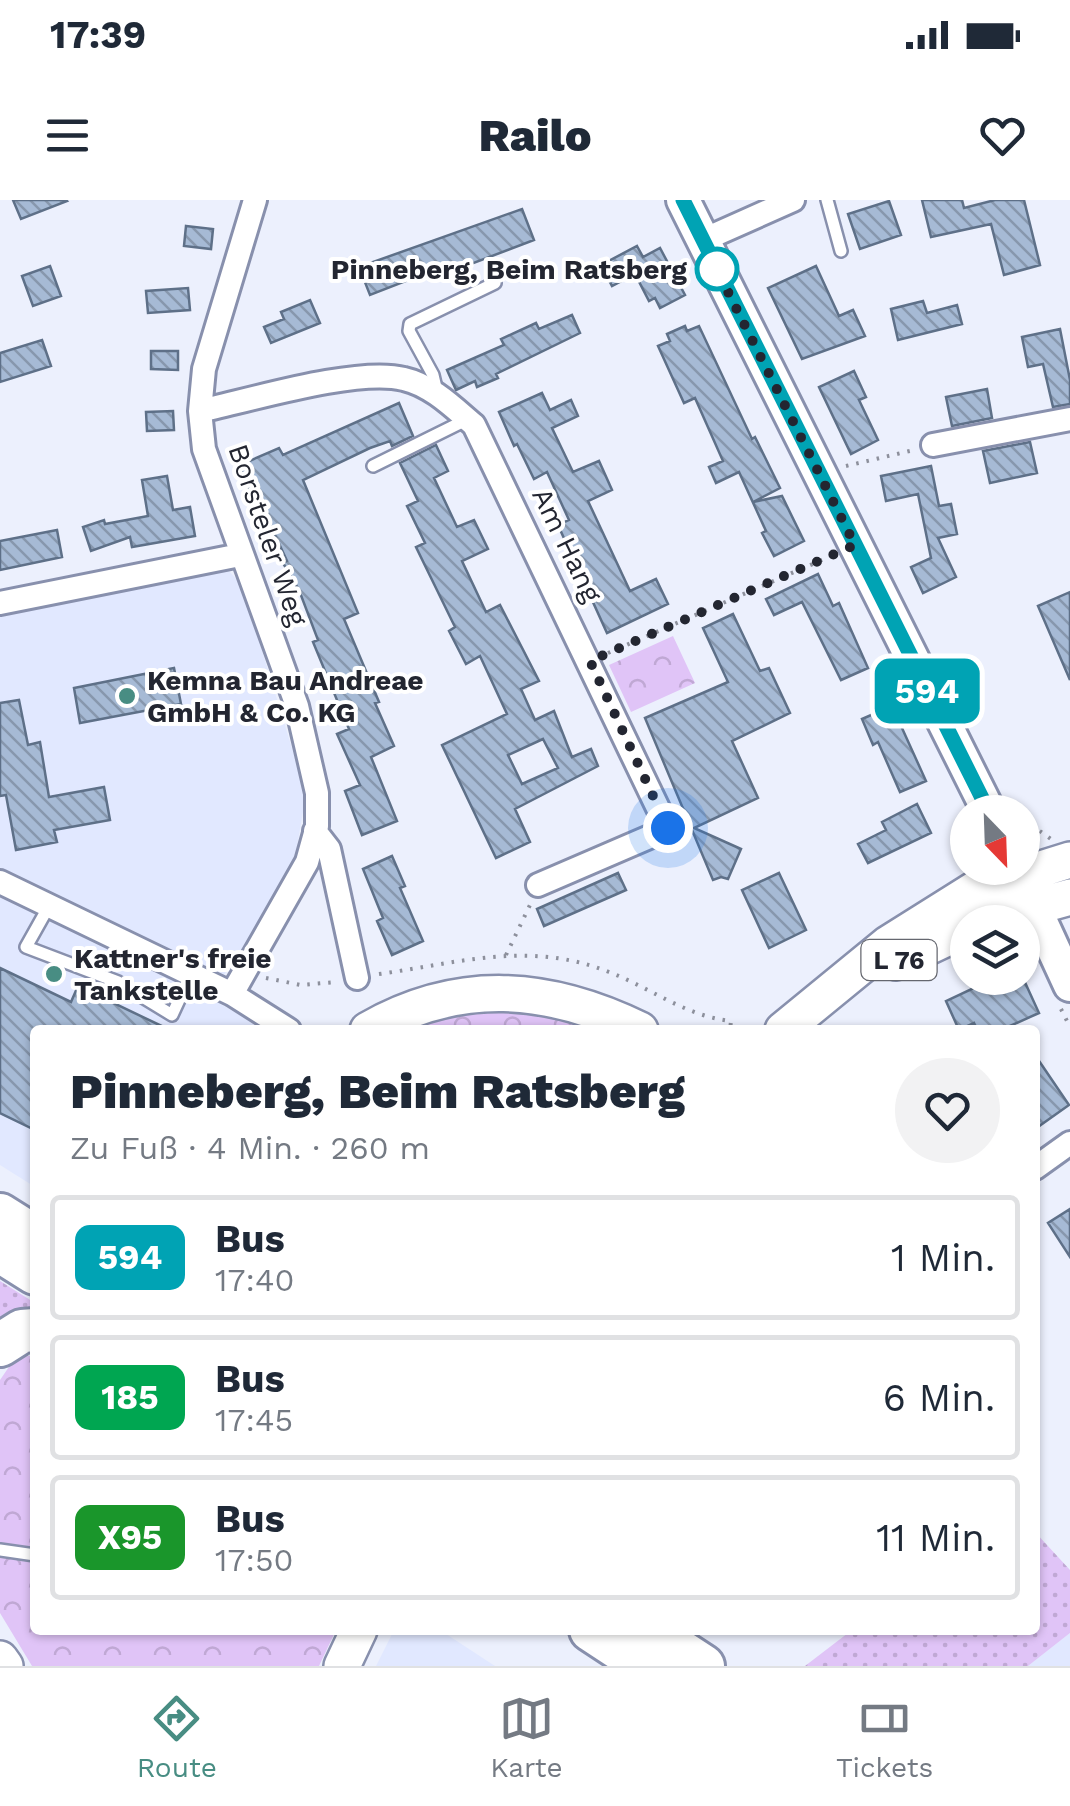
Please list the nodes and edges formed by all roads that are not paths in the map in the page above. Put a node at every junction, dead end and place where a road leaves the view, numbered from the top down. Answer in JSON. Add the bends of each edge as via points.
{"nodes":[{"id":1,"x":255,"y":200,"type":"edge"},
{"id":2,"x":683,"y":200,"type":"edge"},
{"id":3,"x":793,"y":200,"type":"edge"},
{"id":4,"x":827,"y":200,"type":"edge"},
{"id":5,"x":703,"y":240,"type":"junction"},
{"id":6,"x":842,"y":251,"type":"dead end"},
{"id":7,"x":495,"y":284,"type":"dead end"},
{"id":8,"x":439,"y":396,"type":"junction"},
{"id":9,"x":200,"y":411,"type":"junction"},
{"id":10,"x":1070,"y":419,"type":"edge"},
{"id":11,"x":468,"y":420,"type":"junction"},
{"id":12,"x":933,"y":445,"type":"road end"},
{"id":13,"x":372,"y":466,"type":"dead end"},
{"id":14,"x":240,"y":555,"type":"junction"},
{"id":15,"x":0,"y":603,"type":"edge"},
{"id":16,"x":981,"y":795,"type":"edge"},
{"id":17,"x":315,"y":831,"type":"junction"},
{"id":18,"x":0,"y":882,"type":"edge"},
{"id":19,"x":538,"y":885,"type":"road end"},
{"id":20,"x":985,"y":885,"type":"edge"},
{"id":21,"x":1070,"y":897,"type":"edge"},
{"id":22,"x":50,"y":906,"type":"junction"},
{"id":23,"x":1040,"y":906,"type":"edge"},
{"id":24,"x":1040,"y":921,"type":"edge"},
{"id":25,"x":950,"y":936,"type":"edge"},
{"id":26,"x":191,"y":974,"type":"junction"},
{"id":27,"x":357,"y":978,"type":"dead end"},
{"id":28,"x":1070,"y":984,"type":"edge"},
{"id":29,"x":832,"y":992,"type":"junction"},
{"id":30,"x":232,"y":994,"type":"junction"},
{"id":31,"x":281,"y":1025,"type":"edge"},
{"id":32,"x":379,"y":1025,"type":"edge"},
{"id":33,"x":628,"y":1025,"type":"edge"},
{"id":34,"x":785,"y":1025,"type":"edge"},
{"id":35,"x":1070,"y":1143,"type":"edge"},
{"id":36,"x":1040,"y":1164,"type":"edge"},
{"id":37,"x":0,"y":1214,"type":"edge"},
{"id":38,"x":30,"y":1219,"type":"edge"},
{"id":39,"x":30,"y":1234,"type":"edge"},
{"id":40,"x":0,"y":1251,"type":"edge"},
{"id":41,"x":30,"y":1270,"type":"edge"},
{"id":42,"x":30,"y":1330,"type":"edge"},
{"id":43,"x":0,"y":1345,"type":"edge"},
{"id":44,"x":0,"y":1550,"type":"edge"},
{"id":45,"x":30,"y":1555,"type":"edge"},
{"id":46,"x":357,"y":1635,"type":"edge"},
{"id":47,"x":599,"y":1635,"type":"edge"},
{"id":48,"x":656,"y":1635,"type":"edge"},
{"id":49,"x":0,"y":1659,"type":"edge"},
{"id":50,"x":5,"y":1666,"type":"edge"},
{"id":51,"x":342,"y":1666,"type":"edge"},
{"id":52,"x":646,"y":1666,"type":"edge"},
{"id":53,"x":703,"y":1666,"type":"edge"}],
"edges":[{"from":1,"to":9,"type":"street","name":"Borsteler Weg","via":[[204,369]]},
{"from":2,"to":5,"type":"main road"},
{"from":3,"to":5,"type":"street"},
{"from":4,"to":6,"type":"lane"},
{"from":5,"to":16,"type":"main road"},
{"from":7,"to":8,"type":"lane","via":[[410,324]]},
{"from":8,"to":9,"type":"street","name":"Am Hang","via":[[406,379],[364,376]]},
{"from":8,"to":11,"type":"street","name":"Am Hang"},
{"from":9,"to":14,"type":"street","name":"Borsteler Weg","via":[[204,449]]},
{"from":10,"to":12,"type":"street"},
{"from":11,"to":13,"type":"lane"},
{"from":11,"to":19,"type":"street","name":"Am Hang","via":[[668,828]]},
{"from":14,"to":15,"type":"street"},
{"from":14,"to":17,"type":"street","name":"Borsteler Weg","via":[[297,706],[317,793]]},
{"from":17,"to":27,"type":"street","name":"Borsteler Weg","via":[[329,850]]},
{"from":17,"to":30,"type":"street","name":"Borsteler Weg","via":[[307,862]]},
{"from":18,"to":22,"type":"street"},
{"from":20,"to":29,"type":"main road","number":"L 76","via":[[888,944]]},
{"from":21,"to":23,"type":"main road"},
{"from":22,"to":26,"type":"street"},
{"from":22,"to":26,"type":"lane","via":[[26,947],[118,982],[172,1015]]},
{"from":24,"to":28,"type":"main road"},
{"from":25,"to":29,"type":"main road","number":"L 76"},
{"from":26,"to":30,"type":"street"},
{"from":29,"to":34,"type":"main road","number":"L 76"},
{"from":30,"to":31,"type":"street"},
{"from":32,"to":33,"type":"main road","via":[[466,995],[522,992],[568,1000]]},
{"from":35,"to":36,"type":"street"},
{"from":37,"to":38,"type":"highway"},
{"from":37,"to":39,"type":"highway"},
{"from":40,"to":41,"type":"highway"},
{"from":42,"to":43,"type":"highway"},
{"from":44,"to":45,"type":"lane"},
{"from":46,"to":51,"type":"main road"},
{"from":47,"to":52,"type":"highway"},
{"from":48,"to":53,"type":"highway"},
{"from":49,"to":50,"type":"main road"}]}
